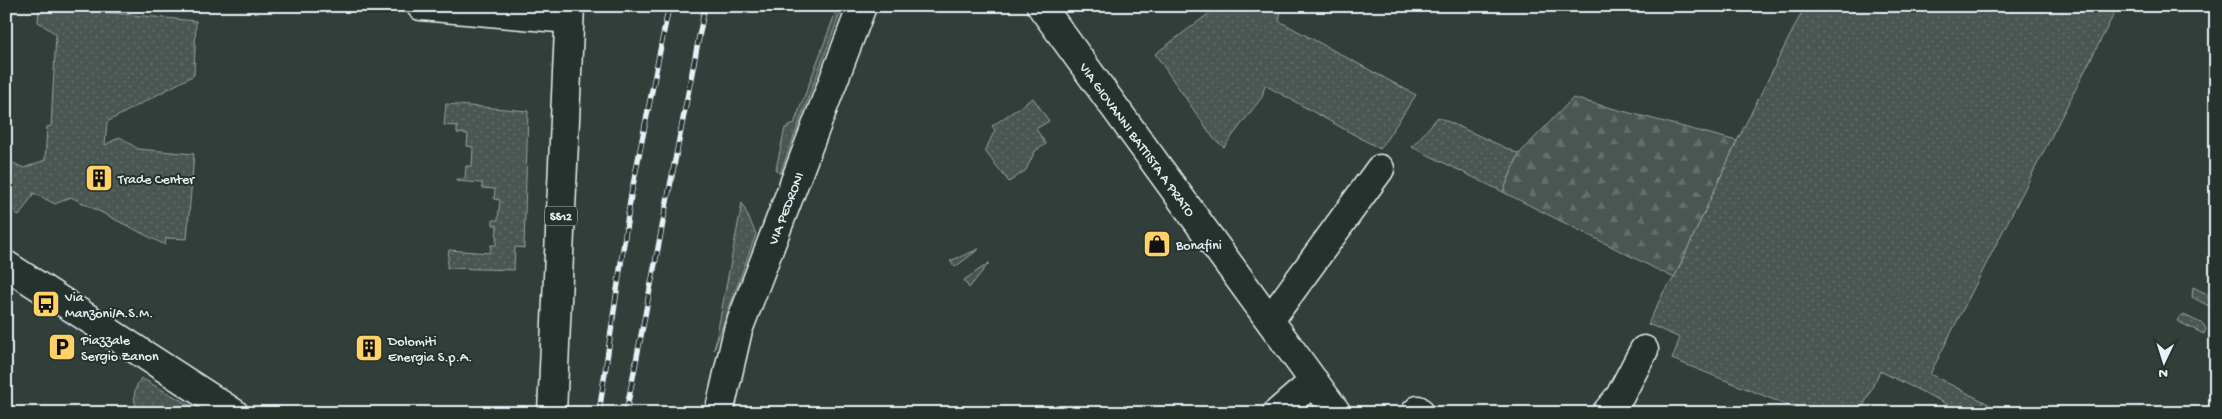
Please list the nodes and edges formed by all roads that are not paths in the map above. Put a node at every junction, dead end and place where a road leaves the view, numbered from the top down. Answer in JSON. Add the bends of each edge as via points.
{"nodes":[{"id":1,"x":421,"y":6,"type":"edge"},
{"id":2,"x":862,"y":6,"type":"edge"},
{"id":3,"x":1041,"y":6,"type":"edge"},
{"id":4,"x":570,"y":12,"type":"edge"},
{"id":5,"x":1380,"y":169,"type":"dead end"},
{"id":6,"x":6,"y":265,"type":"edge"},
{"id":7,"x":1270,"y":320,"type":"junction"},
{"id":8,"x":1644,"y":350,"type":"dead end"},
{"id":9,"x":1314,"y":381,"type":"junction"},
{"id":10,"x":234,"y":413,"type":"edge"},
{"id":11,"x":552,"y":413,"type":"edge"},
{"id":12,"x":719,"y":413,"type":"edge"},
{"id":13,"x":1277,"y":413,"type":"edge"},
{"id":14,"x":1336,"y":413,"type":"edge"},
{"id":15,"x":1606,"y":413,"type":"edge"}],
"edges":[{"from":1,"to":4,"type":"street"},
{"from":2,"to":12,"type":"street","name":"VIA PEDRONI","via":[[738,330]]},
{"from":3,"to":7,"type":"street","name":"VIA GIOVANNI BATTISTA A PRATO"},
{"from":4,"to":11,"type":"street","number":"SS12"},
{"from":5,"to":7,"type":"street"},
{"from":6,"to":10,"type":"street"},
{"from":7,"to":9,"type":"street","name":"VIA GIOVANNI BATTISTA A PRATO"},
{"from":8,"to":15,"type":"street","via":[[1620,396]]},
{"from":9,"to":13,"type":"street"},
{"from":9,"to":14,"type":"street","name":"VIA GIOVANNI BATTISTA A PRATO"}]}
